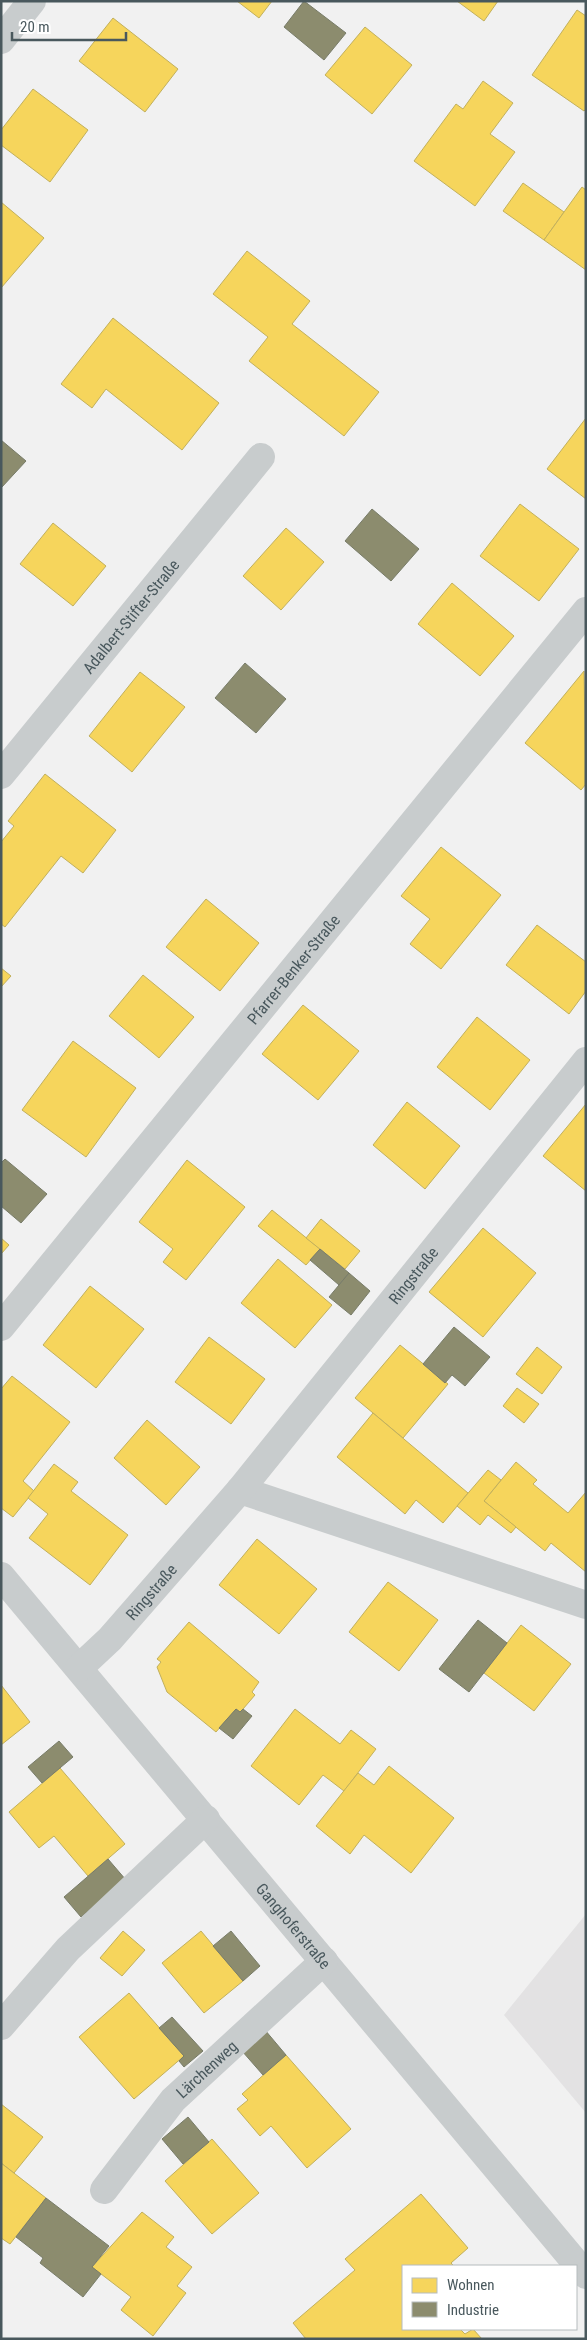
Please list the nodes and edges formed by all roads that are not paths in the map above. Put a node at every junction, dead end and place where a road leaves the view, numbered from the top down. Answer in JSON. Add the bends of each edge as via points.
{"nodes":[{"id":1,"x":32,"y":1,"type":"edge"},
{"id":2,"x":1,"y":40,"type":"edge"},
{"id":3,"x":261,"y":458,"type":"dead end"},
{"id":4,"x":586,"y":611,"type":"edge"},
{"id":5,"x":1,"y":775,"type":"edge"},
{"id":6,"x":586,"y":1061,"type":"edge"},
{"id":7,"x":1,"y":1327,"type":"edge"},
{"id":8,"x":240,"y":1490,"type":"junction"},
{"id":9,"x":1,"y":1576,"type":"edge"},
{"id":10,"x":586,"y":1604,"type":"edge"},
{"id":11,"x":79,"y":1668,"type":"junction"},
{"id":12,"x":206,"y":1819,"type":"junction"},
{"id":13,"x":324,"y":1961,"type":"junction"},
{"id":14,"x":1,"y":2026,"type":"edge"},
{"id":15,"x":104,"y":2190,"type":"dead end"},
{"id":16,"x":586,"y":2275,"type":"edge"}],
"edges":[{"from":1,"to":2,"type":"street"},
{"from":3,"to":5,"type":"street","name":"Adalbert-Stifter-Straße"},
{"from":4,"to":7,"type":"street","name":"Pfarrer-Benker-Straße"},
{"from":6,"to":8,"type":"street","name":"Ringstraße"},
{"from":8,"to":10,"type":"street"},
{"from":8,"to":11,"type":"street","name":"Ringstraße","via":[[110,1639]]},
{"from":9,"to":11,"type":"street","name":"Ganghoferstraße"},
{"from":11,"to":12,"type":"street","name":"Ganghoferstraße"},
{"from":12,"to":13,"type":"street","name":"Ganghoferstraße"},
{"from":12,"to":14,"type":"street","via":[[68,1949]]},
{"from":13,"to":15,"type":"street","name":"Lärchenweg","via":[[173,2100]]},
{"from":13,"to":16,"type":"street","name":"Ganghoferstraße"}]}
